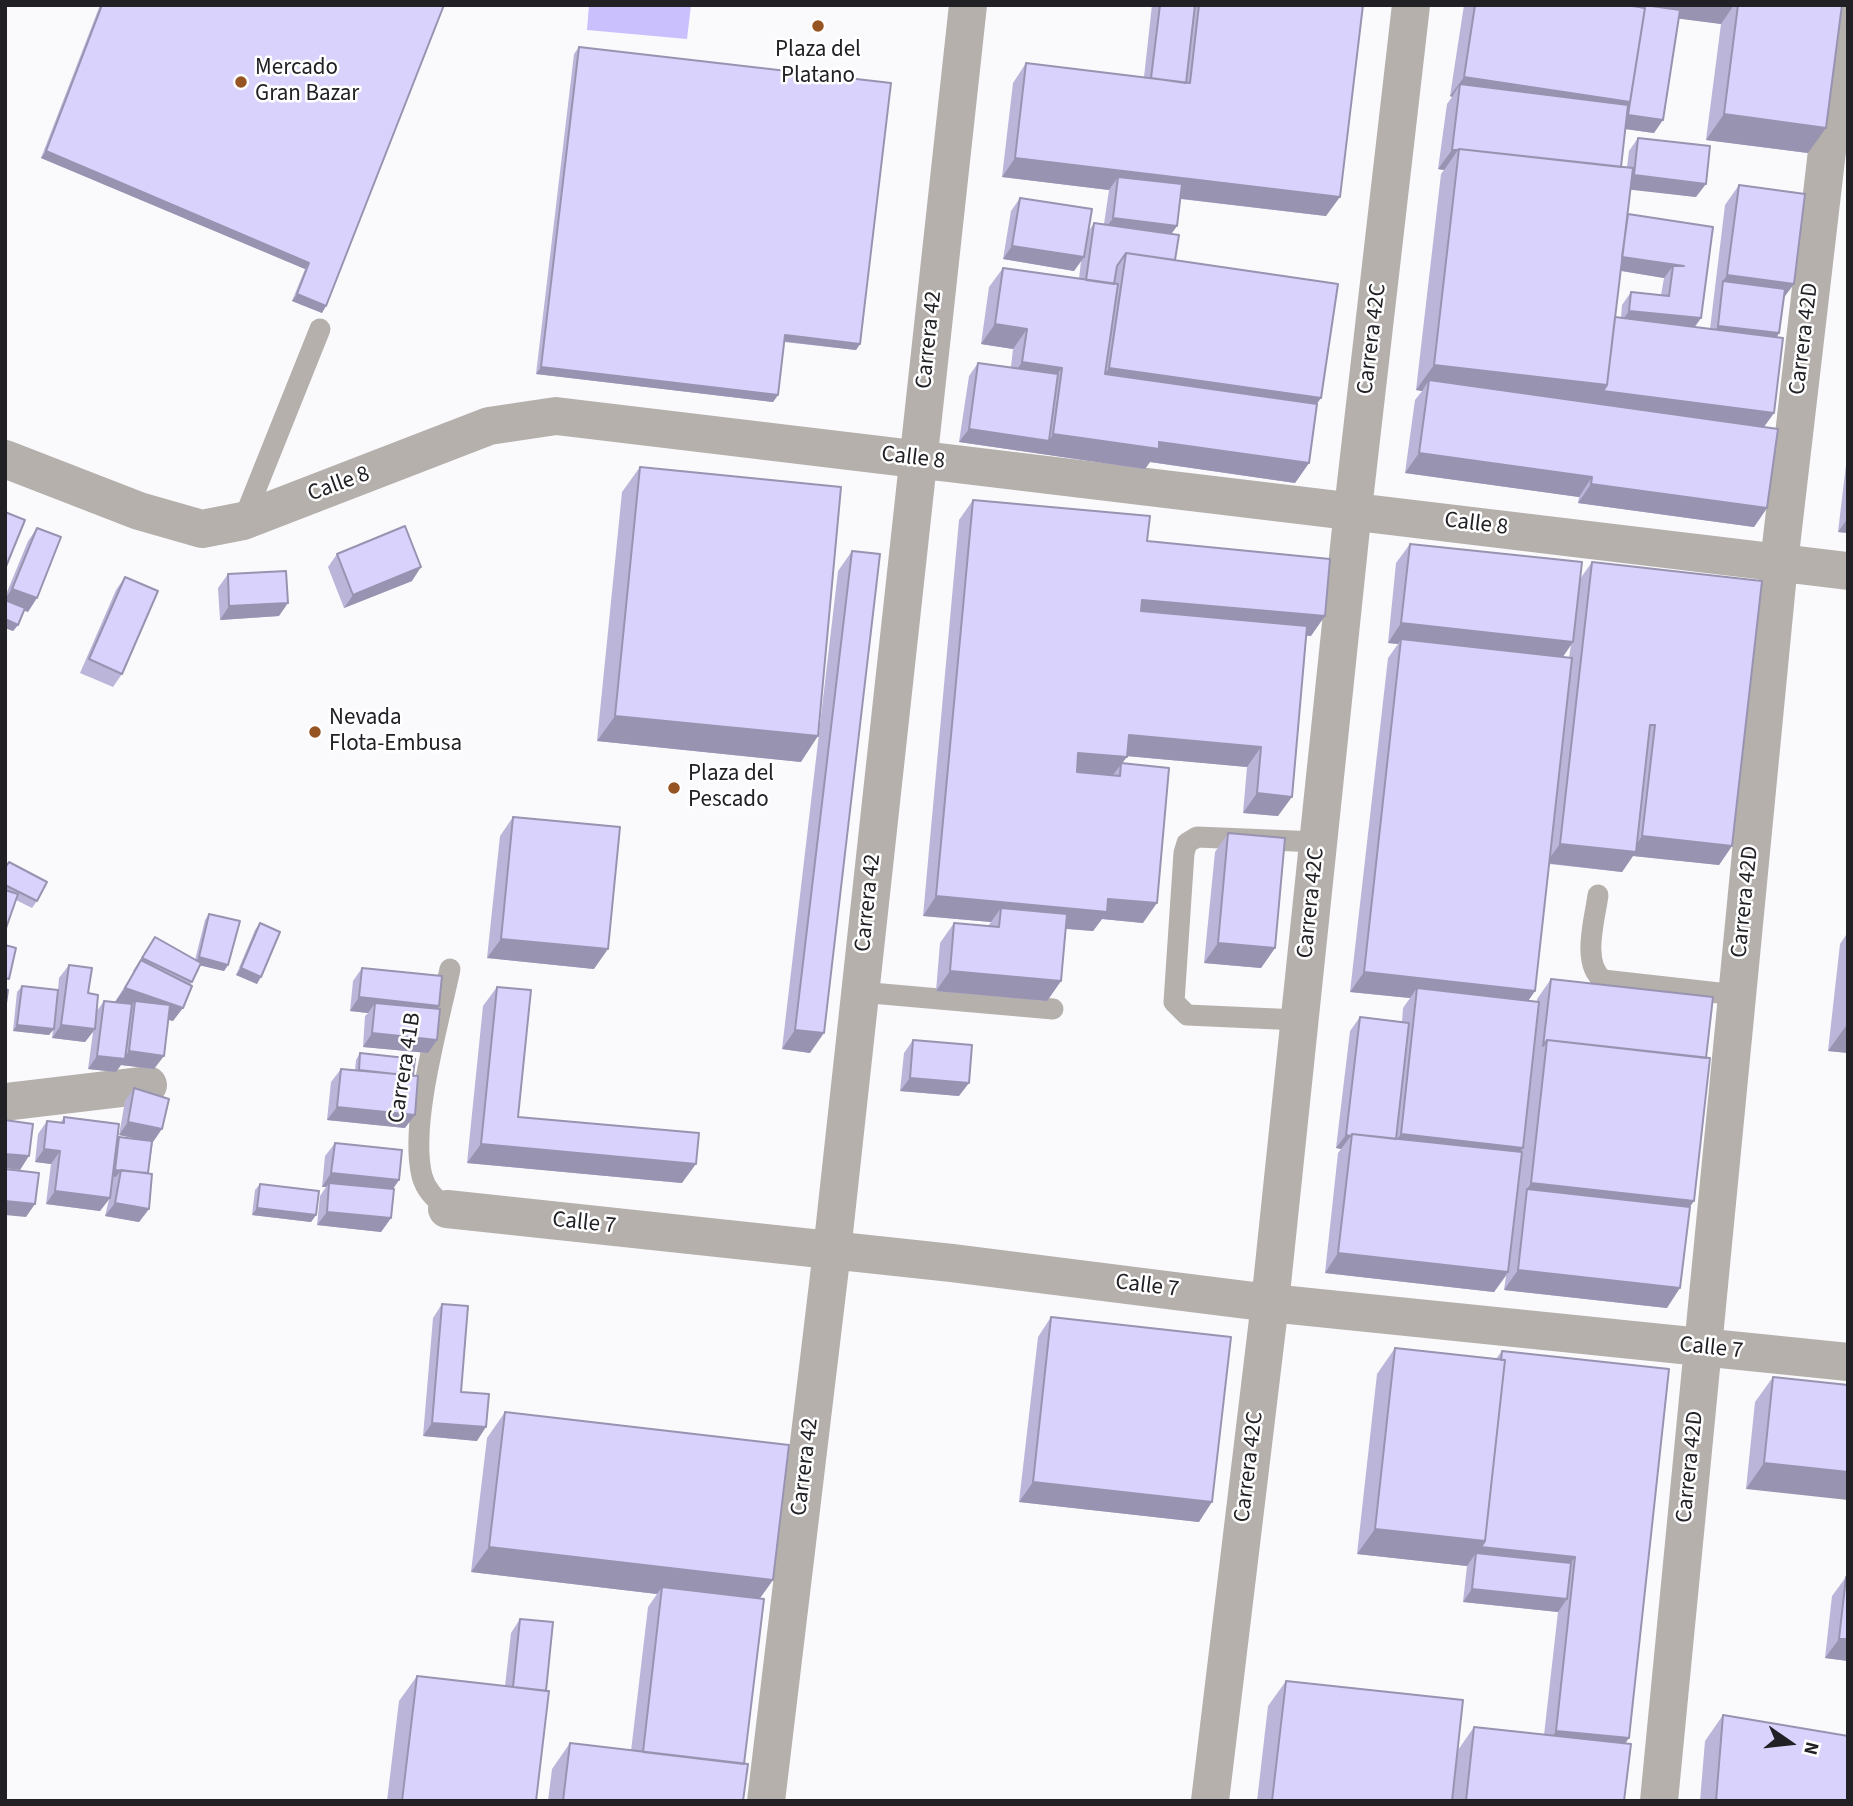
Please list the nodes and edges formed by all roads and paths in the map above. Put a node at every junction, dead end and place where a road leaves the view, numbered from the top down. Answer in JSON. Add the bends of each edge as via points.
{"nodes":[{"id":1,"x":968,"y":5,"type":"edge"},
{"id":2,"x":1411,"y":5,"type":"edge"},
{"id":3,"x":1844,"y":5,"type":"edge"},
{"id":4,"x":320,"y":329,"type":"dead end"},
{"id":5,"x":5,"y":459,"type":"edge"},
{"id":6,"x":917,"y":460,"type":"junction"},
{"id":7,"x":1353,"y":509,"type":"junction"},
{"id":8,"x":243,"y":521,"type":"junction"},
{"id":9,"x":1779,"y":563,"type":"junction"},
{"id":10,"x":1848,"y":571,"type":"edge"},
{"id":11,"x":1318,"y":842,"type":"junction"},
{"id":12,"x":1598,"y":895,"type":"dead end"},
{"id":13,"x":450,"y":969,"type":"dead end"},
{"id":14,"x":860,"y":992,"type":"junction"},
{"id":15,"x":1737,"y":995,"type":"junction"},
{"id":16,"x":1054,"y":1009,"type":"edge"},
{"id":17,"x":1299,"y":1020,"type":"junction"},
{"id":18,"x":148,"y":1085,"type":"dead end"},
{"id":19,"x":5,"y":1102,"type":"edge"},
{"id":20,"x":447,"y":1209,"type":"joint"},
{"id":21,"x":832,"y":1251,"type":"junction"},
{"id":22,"x":1270,"y":1303,"type":"junction"},
{"id":23,"x":1703,"y":1348,"type":"junction"},
{"id":24,"x":1848,"y":1362,"type":"edge"},
{"id":25,"x":766,"y":1801,"type":"edge"},
{"id":26,"x":1210,"y":1801,"type":"edge"},
{"id":27,"x":1658,"y":1801,"type":"edge"}],
"edges":[{"from":1,"to":6,"type":"street","name":"Carrera 42"},
{"from":2,"to":7,"type":"street","name":"Carrera 42C"},
{"from":3,"to":9,"type":"street","name":"Carrera 42D"},
{"from":4,"to":8,"type":"lane"},
{"from":5,"to":8,"type":"street","name":"Calle 8","via":[[139,511],[202,529]]},
{"from":6,"to":7,"type":"street","name":"Calle 8"},
{"from":6,"to":8,"type":"street","name":"Calle 8","via":[[556,416],[489,426]]},
{"from":6,"to":14,"type":"street","name":"Carrera 42"},
{"from":7,"to":9,"type":"street","name":"Calle 8"},
{"from":7,"to":11,"type":"street","name":"Carrera 42C"},
{"from":9,"to":10,"type":"street","name":"Calle 8"},
{"from":9,"to":15,"type":"street","name":"Carrera 42D"},
{"from":11,"to":17,"type":"street","name":"Carrera 42C"},
{"from":11,"to":17,"type":"lane","via":[[1197,837],[1186,843],[1184,853],[1174,1002],[1187,1015]]},
{"from":12,"to":15,"type":"lane","via":[[1591,962],[1594,973],[1603,980]]},
{"from":13,"to":20,"type":"lane","name":"Carrera 41B","via":[[420,1116],[422,1175],[429,1192]]},
{"from":14,"to":16,"type":"lane"},
{"from":14,"to":21,"type":"street","name":"Carrera 42"},
{"from":15,"to":23,"type":"street","name":"Carrera 42D"},
{"from":17,"to":22,"type":"street","name":"Carrera 42C"},
{"from":18,"to":19,"type":"street"},
{"from":20,"to":21,"type":"street","name":"Calle 7"},
{"from":21,"to":22,"type":"street","name":"Calle 7"},
{"from":21,"to":25,"type":"street","name":"Carrera 42"},
{"from":22,"to":23,"type":"street","name":"Calle 7"},
{"from":22,"to":26,"type":"street","name":"Carrera 42C"},
{"from":23,"to":24,"type":"street","name":"Calle 7"},
{"from":23,"to":27,"type":"street","name":"Carrera 42D"}]}
